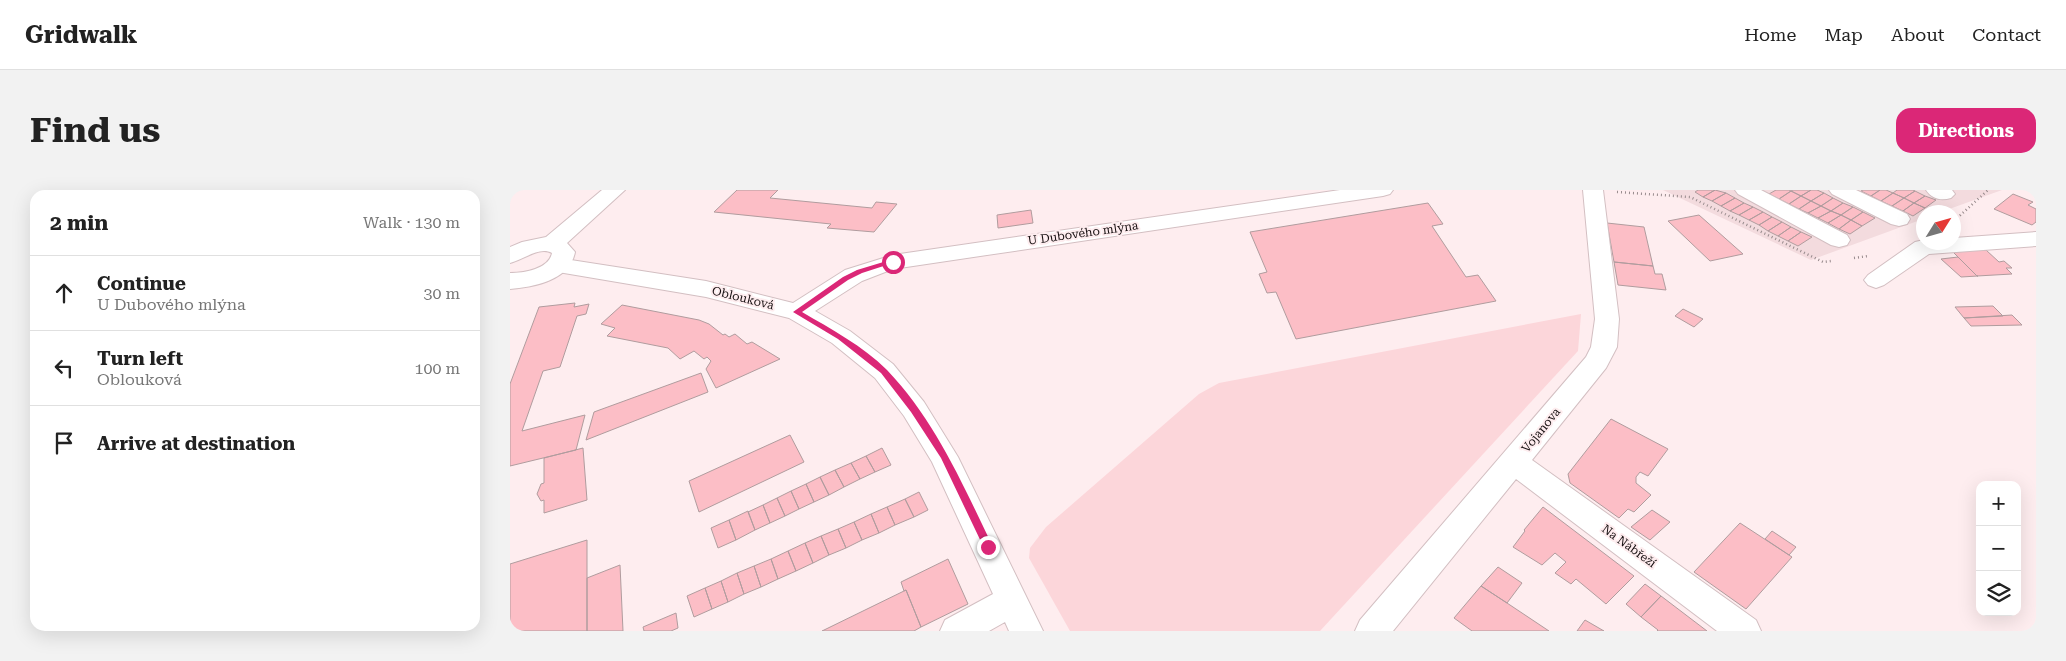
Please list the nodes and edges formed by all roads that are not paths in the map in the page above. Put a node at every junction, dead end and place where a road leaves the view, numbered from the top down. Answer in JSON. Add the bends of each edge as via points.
{"nodes":[{"id":1,"x":615,"y":190,"type":"edge"},
{"id":2,"x":1383,"y":190,"type":"edge"},
{"id":3,"x":1593,"y":190,"type":"edge"},
{"id":4,"x":1745,"y":190,"type":"edge"},
{"id":5,"x":1839,"y":190,"type":"edge"},
{"id":6,"x":1899,"y":220,"type":"dead end"},
{"id":7,"x":2036,"y":239,"type":"edge"},
{"id":8,"x":1839,"y":240,"type":"dead end"},
{"id":9,"x":554,"y":255,"type":"junction"},
{"id":10,"x":510,"y":256,"type":"edge"},
{"id":11,"x":1876,"y":280,"type":"dead end"},
{"id":12,"x":513,"y":284,"type":"edge"},
{"id":13,"x":797,"y":312,"type":"junction"},
{"id":14,"x":1514,"y":462,"type":"junction"},
{"id":15,"x":1012,"y":601,"type":"junction"},
{"id":16,"x":956,"y":631,"type":"edge"},
{"id":17,"x":1026,"y":631,"type":"edge"},
{"id":18,"x":1372,"y":631,"type":"edge"},
{"id":19,"x":1744,"y":631,"type":"edge"}],
"edges":[{"from":1,"to":9,"type":"street"},
{"from":2,"to":13,"type":"street","name":"U Dubového mlýna","via":[[893,262],[845,278]]},
{"from":3,"to":14,"type":"street","name":"Vojanova","via":[[1606,308],[1604,347],[1597,362]]},
{"from":4,"to":8,"type":"street"},
{"from":5,"to":6,"type":"street"},
{"from":7,"to":11,"type":"street","via":[[1923,247]]},
{"from":9,"to":10,"type":"street","via":[[533,247]]},
{"from":9,"to":12,"type":"street","via":[[544,274]]},
{"from":9,"to":13,"type":"street","name":"Oblouková"},
{"from":13,"to":15,"type":"street","name":"Oblouková","via":[[841,337],[884,371],[914,409],[944,457]]},
{"from":14,"to":18,"type":"street","name":"Vojanova"},
{"from":14,"to":19,"type":"street","name":"Na Nábřeží"},
{"from":15,"to":16,"type":"street"},
{"from":15,"to":17,"type":"street","name":"Oblouková"}]}
